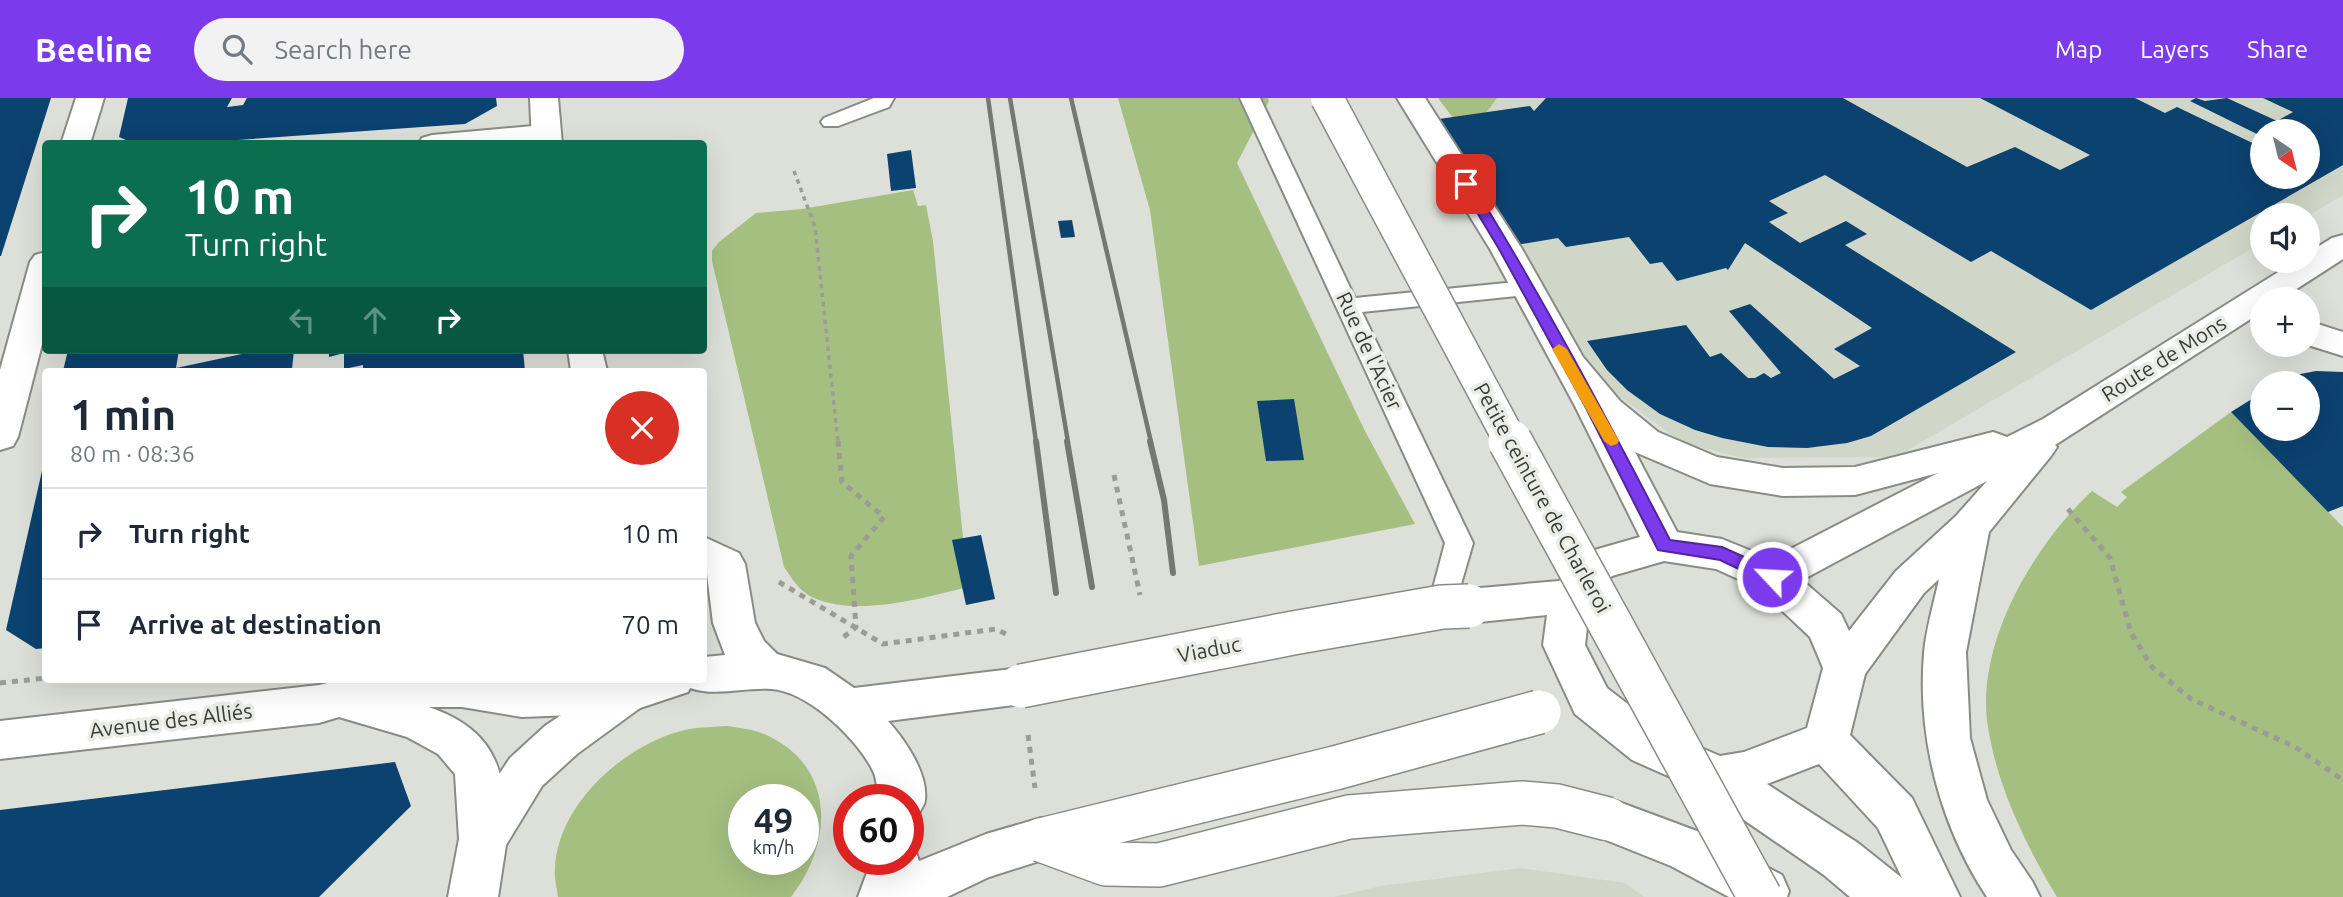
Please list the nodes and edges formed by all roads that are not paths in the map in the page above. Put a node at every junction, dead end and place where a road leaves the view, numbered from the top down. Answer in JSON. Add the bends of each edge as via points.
{"nodes":[{"id":1,"x":90,"y":98,"type":"edge"},
{"id":2,"x":544,"y":98,"type":"edge"},
{"id":3,"x":884,"y":98,"type":"edge"},
{"id":4,"x":1250,"y":98,"type":"edge"},
{"id":5,"x":1327,"y":98,"type":"edge"},
{"id":6,"x":1411,"y":98,"type":"edge"},
{"id":7,"x":831,"y":122,"type":"dead end"},
{"id":8,"x":546,"y":139,"type":"edge"},
{"id":9,"x":76,"y":140,"type":"edge"},
{"id":10,"x":523,"y":140,"type":"edge"},
{"id":11,"x":2343,"y":245,"type":"edge"},
{"id":12,"x":42,"y":277,"type":"edge"},
{"id":13,"x":2287,"y":287,"type":"edge"},
{"id":14,"x":1527,"y":288,"type":"junction"},
{"id":15,"x":1348,"y":306,"type":"junction"},
{"id":16,"x":2250,"y":314,"type":"edge"},
{"id":17,"x":2320,"y":336,"type":"edge"},
{"id":18,"x":2343,"y":345,"type":"edge"},
{"id":19,"x":1564,"y":357,"type":"junction"},
{"id":20,"x":2056,"y":428,"type":"junction"},
{"id":21,"x":0,"y":437,"type":"edge"},
{"id":22,"x":1970,"y":527,"type":"junction"},
{"id":23,"x":1664,"y":546,"type":"junction"},
{"id":24,"x":707,"y":554,"type":"edge"},
{"id":25,"x":1772,"y":577,"type":"junction"},
{"id":26,"x":1570,"y":596,"type":"junction"},
{"id":27,"x":1455,"y":606,"type":"junction"},
{"id":28,"x":1845,"y":668,"type":"junction"},
{"id":29,"x":767,"y":671,"type":"junction"},
{"id":30,"x":707,"y":675,"type":"edge"},
{"id":31,"x":651,"y":683,"type":"edge"},
{"id":32,"x":629,"y":687,"type":"edge"},
{"id":33,"x":382,"y":689,"type":"edge"},
{"id":34,"x":1591,"y":701,"type":"junction"},
{"id":35,"x":848,"y":707,"type":"junction"},
{"id":36,"x":0,"y":740,"type":"edge"},
{"id":37,"x":1826,"y":741,"type":"junction"},
{"id":38,"x":1718,"y":777,"type":"junction"},
{"id":39,"x":899,"y":784,"type":"edge"},
{"id":40,"x":483,"y":839,"type":"junction"},
{"id":41,"x":1041,"y":840,"type":"junction"},
{"id":42,"x":891,"y":875,"type":"edge"},
{"id":43,"x":473,"y":897,"type":"edge"},
{"id":44,"x":883,"y":897,"type":"edge"},
{"id":45,"x":899,"y":897,"type":"edge"},
{"id":46,"x":1760,"y":897,"type":"edge"},
{"id":47,"x":1776,"y":897,"type":"edge"},
{"id":48,"x":1887,"y":897,"type":"edge"},
{"id":49,"x":1935,"y":897,"type":"edge"},
{"id":50,"x":2015,"y":897,"type":"edge"}],
"edges":[{"from":1,"to":9,"type":"main road"},
{"from":2,"to":8,"type":"main road"},
{"from":3,"to":7,"type":"lane","via":[[883,103]]},
{"from":4,"to":15,"type":"lane","name":"Rue de l'Acier"},
{"from":5,"to":46,"type":"main road","name":"Petite ceinture de Charleroi","bridge":true},
{"from":6,"to":14,"type":"main road"},
{"from":8,"to":10,"type":"main road"},
{"from":11,"to":13,"type":"main road","name":"Route de Mons"},
{"from":12,"to":21,"type":"main road"},
{"from":14,"to":15,"type":"lane"},
{"from":14,"to":19,"type":"main road"},
{"from":15,"to":27,"type":"lane","name":"Rue de l'Acier","via":[[1460,543]]},
{"from":16,"to":20,"type":"main road","name":"Route de Mons"},
{"from":17,"to":18,"type":"main road"},
{"from":19,"to":20,"type":"main road","via":[[1607,410],[1645,441],[1710,470],[1783,482],[1855,481]]},
{"from":19,"to":23,"type":"main road"},
{"from":20,"to":22,"type":"main road","name":"Route de Mons"},
{"from":20,"to":25,"type":"main road","name":"Route de Mons"},
{"from":22,"to":28,"type":"main road","name":"Route de Mons","via":[[1910,582]]},
{"from":22,"to":50,"type":"main road","via":[[1945,652],[1948,738],[1964,801],[1994,866]]},
{"from":23,"to":25,"type":"main road","via":[[1722,554]]},
{"from":23,"to":26,"type":"main road","via":[[1598,564]]},
{"from":24,"to":29,"type":"main road","via":[[725,564],[740,643]]},
{"from":25,"to":28,"type":"main road","via":[[1826,626]]},
{"from":26,"to":27,"type":"main road","name":"Viaduc"},
{"from":26,"to":34,"type":"main road","via":[[1563,645]]},
{"from":27,"to":35,"type":"main road","name":"Viaduc","bridge":true,"via":[[1021,686]]},
{"from":28,"to":37,"type":"main road"},
{"from":29,"to":30,"type":"main road"},
{"from":29,"to":35,"type":"main road","via":[[795,675]]},
{"from":31,"to":32,"type":"main road"},
{"from":32,"to":33,"type":"main road","name":"Avenue des Alliés","via":[[522,698],[462,689]]},
{"from":32,"to":40,"type":"main road","via":[[526,772]]},
{"from":33,"to":36,"type":"main road","name":"Avenue des Alliés"},
{"from":33,"to":40,"type":"main road","name":"Avenue des Alliés","via":[[464,748],[478,771]]},
{"from":34,"to":38,"type":"main road","via":[[1648,746]]},
{"from":34,"to":41,"type":"main road","bridge":true},
{"from":35,"to":39,"type":"main road","via":[[879,741],[897,771]]},
{"from":37,"to":38,"type":"main road","via":[[1745,772]]},
{"from":37,"to":49,"type":"main road","via":[[1895,813]]},
{"from":38,"to":48,"type":"main road","via":[[1841,859]]},
{"from":40,"to":43,"type":"main road"},
{"from":41,"to":45,"type":"main road","via":[[945,871]]},
{"from":41,"to":47,"type":"main road","bridge":true,"via":[[1106,864],[1159,865],[1349,817],[1522,803],[1608,818],[1688,850]]},
{"from":42,"to":44,"type":"main road"}]}
